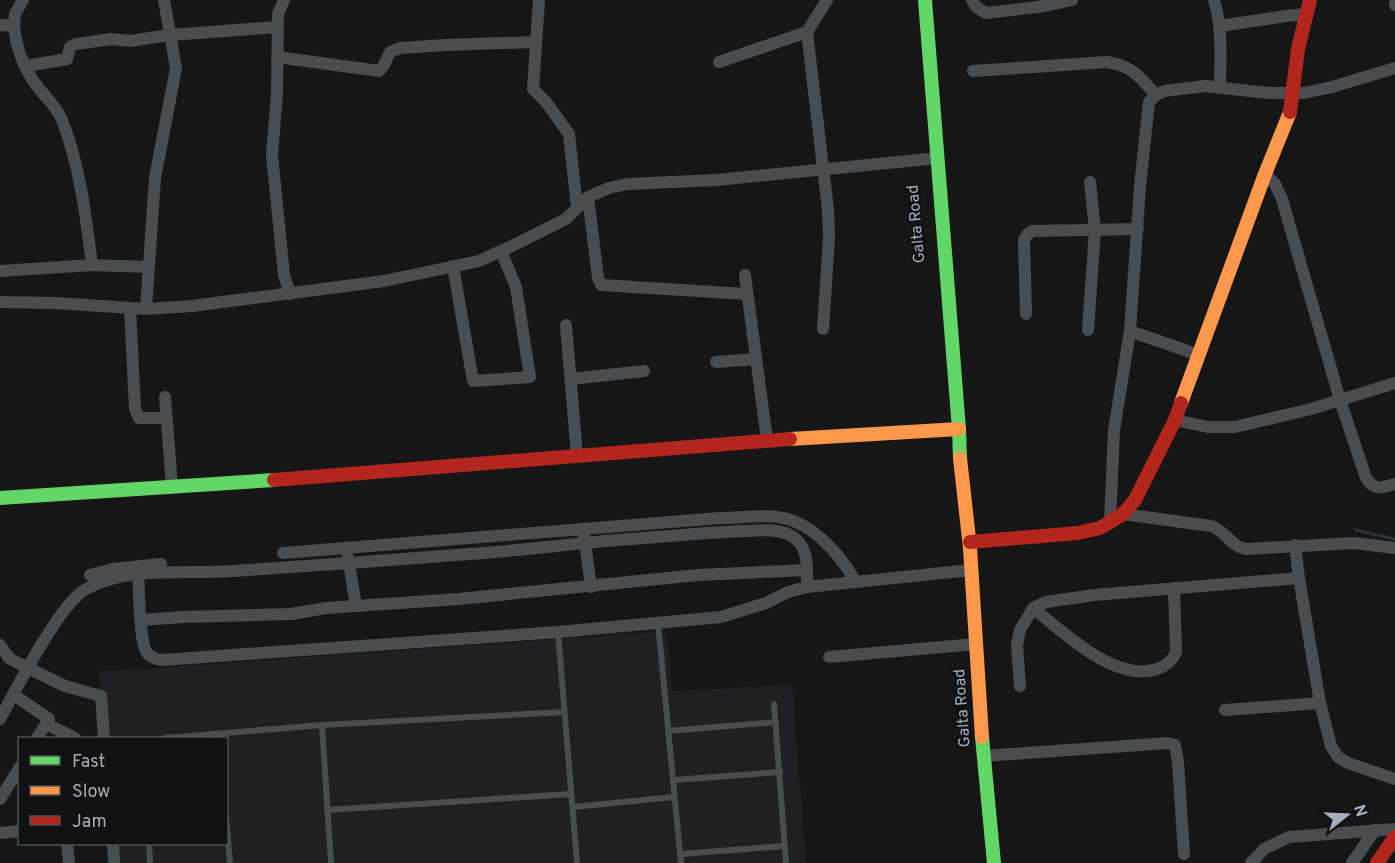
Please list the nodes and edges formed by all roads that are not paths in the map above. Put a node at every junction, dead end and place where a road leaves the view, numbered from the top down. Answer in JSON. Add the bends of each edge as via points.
{"nodes":[{"id":1,"x":23,"y":0,"type":"edge"},
{"id":2,"x":164,"y":0,"type":"edge"},
{"id":3,"x":284,"y":0,"type":"edge"},
{"id":4,"x":539,"y":0,"type":"edge"},
{"id":5,"x":827,"y":0,"type":"edge"},
{"id":6,"x":913,"y":0,"type":"edge"},
{"id":7,"x":925,"y":0,"type":"edge"},
{"id":8,"x":972,"y":0,"type":"edge"},
{"id":9,"x":1072,"y":0,"type":"edge"},
{"id":10,"x":1214,"y":0,"type":"edge"},
{"id":11,"x":1310,"y":0,"type":"edge"},
{"id":12,"x":1307,"y":14,"type":"junction"},
{"id":13,"x":0,"y":25,"type":"edge"},
{"id":14,"x":14,"y":26,"type":"junction"},
{"id":15,"x":1220,"y":26,"type":"junction"},
{"id":16,"x":278,"y":27,"type":"junction"},
{"id":17,"x":807,"y":32,"type":"junction"},
{"id":18,"x":170,"y":35,"type":"junction"},
{"id":19,"x":535,"y":42,"type":"junction"},
{"id":20,"x":277,"y":57,"type":"junction"},
{"id":21,"x":718,"y":62,"type":"dead end"},
{"id":22,"x":26,"y":66,"type":"junction"},
{"id":23,"x":1395,"y":68,"type":"edge"},
{"id":24,"x":973,"y":70,"type":"dead end"},
{"id":25,"x":1220,"y":88,"type":"junction"},
{"id":26,"x":1293,"y":92,"type":"junction"},
{"id":27,"x":1156,"y":95,"type":"junction"},
{"id":28,"x":928,"y":159,"type":"junction"},
{"id":29,"x":825,"y":170,"type":"junction"},
{"id":30,"x":1265,"y":174,"type":"junction"},
{"id":31,"x":1090,"y":182,"type":"dead end"},
{"id":32,"x":588,"y":197,"type":"junction"},
{"id":33,"x":577,"y":207,"type":"junction"},
{"id":34,"x":1138,"y":229,"type":"junction"},
{"id":35,"x":1095,"y":230,"type":"junction"},
{"id":36,"x":501,"y":251,"type":"junction"},
{"id":37,"x":92,"y":265,"type":"junction"},
{"id":38,"x":453,"y":266,"type":"junction"},
{"id":39,"x":148,"y":267,"type":"junction"},
{"id":40,"x":0,"y":271,"type":"edge"},
{"id":41,"x":745,"y":275,"type":"dead end"},
{"id":42,"x":290,"y":294,"type":"junction"},
{"id":43,"x":747,"y":294,"type":"junction"},
{"id":44,"x":0,"y":302,"type":"edge"},
{"id":45,"x":130,"y":308,"type":"junction"},
{"id":46,"x":146,"y":309,"type":"junction"},
{"id":47,"x":1026,"y":314,"type":"dead end"},
{"id":48,"x":566,"y":325,"type":"dead end"},
{"id":49,"x":823,"y":329,"type":"dead end"},
{"id":50,"x":1088,"y":330,"type":"dead end"},
{"id":51,"x":1130,"y":331,"type":"junction"},
{"id":52,"x":1199,"y":355,"type":"junction"},
{"id":53,"x":756,"y":359,"type":"junction"},
{"id":54,"x":717,"y":362,"type":"dead end"},
{"id":55,"x":644,"y":371,"type":"dead end"},
{"id":56,"x":571,"y":379,"type":"junction"},
{"id":57,"x":1395,"y":383,"type":"edge"},
{"id":58,"x":165,"y":397,"type":"dead end"},
{"id":59,"x":1340,"y":400,"type":"junction"},
{"id":60,"x":166,"y":418,"type":"junction"},
{"id":61,"x":1175,"y":420,"type":"junction"},
{"id":62,"x":955,"y":429,"type":"junction"},
{"id":63,"x":767,"y":440,"type":"junction"},
{"id":64,"x":577,"y":456,"type":"junction"},
{"id":65,"x":1395,"y":484,"type":"edge"},
{"id":66,"x":172,"y":486,"type":"junction"},
{"id":67,"x":0,"y":498,"type":"edge"},
{"id":68,"x":1123,"y":514,"type":"junction"},
{"id":69,"x":1110,"y":523,"type":"junction"},
{"id":70,"x":584,"y":536,"type":"junction"},
{"id":71,"x":807,"y":539,"type":"junction"},
{"id":72,"x":970,"y":542,"type":"junction"},
{"id":73,"x":1295,"y":545,"type":"junction"},
{"id":74,"x":456,"y":546,"type":"junction"},
{"id":75,"x":1395,"y":548,"type":"edge"},
{"id":76,"x":283,"y":553,"type":"dead end"},
{"id":77,"x":347,"y":555,"type":"junction"},
{"id":78,"x":162,"y":564,"type":"dead end"},
{"id":79,"x":138,"y":570,"type":"junction"},
{"id":80,"x":807,"y":570,"type":"junction"},
{"id":81,"x":971,"y":570,"type":"junction"},
{"id":82,"x":90,"y":575,"type":"dead end"},
{"id":83,"x":1299,"y":578,"type":"junction"},
{"id":84,"x":855,"y":582,"type":"junction"},
{"id":85,"x":591,"y":587,"type":"junction"},
{"id":86,"x":807,"y":587,"type":"junction"},
{"id":87,"x":1174,"y":588,"type":"junction"},
{"id":88,"x":356,"y":606,"type":"junction"},
{"id":89,"x":1033,"y":608,"type":"junction"},
{"id":90,"x":141,"y":620,"type":"junction"},
{"id":91,"x":658,"y":623,"type":"junction"},
{"id":92,"x":558,"y":632,"type":"junction"},
{"id":93,"x":976,"y":644,"type":"junction"},
{"id":94,"x":0,"y":645,"type":"edge"},
{"id":95,"x":829,"y":657,"type":"dead end"},
{"id":96,"x":22,"y":665,"type":"junction"},
{"id":97,"x":1020,"y":686,"type":"dead end"},
{"id":98,"x":14,"y":695,"type":"junction"},
{"id":99,"x":1320,"y":703,"type":"junction"},
{"id":100,"x":774,"y":704,"type":"dead end"},
{"id":101,"x":1226,"y":710,"type":"dead end"},
{"id":102,"x":565,"y":712,"type":"junction"},
{"id":103,"x":0,"y":719,"type":"edge"},
{"id":104,"x":776,"y":722,"type":"junction"},
{"id":105,"x":46,"y":724,"type":"junction"},
{"id":106,"x":322,"y":725,"type":"junction"},
{"id":107,"x":668,"y":731,"type":"junction"},
{"id":108,"x":220,"y":736,"type":"edge"},
{"id":109,"x":38,"y":737,"type":"edge"},
{"id":110,"x":73,"y":737,"type":"edge"},
{"id":111,"x":104,"y":737,"type":"edge"},
{"id":112,"x":192,"y":737,"type":"edge"},
{"id":113,"x":983,"y":756,"type":"junction"},
{"id":114,"x":18,"y":771,"type":"edge"},
{"id":115,"x":780,"y":772,"type":"junction"},
{"id":116,"x":1395,"y":778,"type":"edge"},
{"id":117,"x":674,"y":780,"type":"junction"},
{"id":118,"x":985,"y":781,"type":"junction"},
{"id":119,"x":571,"y":794,"type":"junction"},
{"id":120,"x":674,"y":798,"type":"junction"},
{"id":121,"x":0,"y":799,"type":"edge"},
{"id":122,"x":573,"y":807,"type":"junction"},
{"id":123,"x":327,"y":810,"type":"junction"},
{"id":124,"x":1395,"y":829,"type":"edge"},
{"id":125,"x":1375,"y":830,"type":"junction"},
{"id":126,"x":18,"y":831,"type":"edge"},
{"id":127,"x":0,"y":832,"type":"edge"},
{"id":128,"x":1395,"y":837,"type":"edge"},
{"id":129,"x":228,"y":840,"type":"edge"},
{"id":130,"x":67,"y":845,"type":"edge"},
{"id":131,"x":113,"y":845,"type":"edge"},
{"id":132,"x":149,"y":845,"type":"edge"},
{"id":133,"x":784,"y":846,"type":"junction"},
{"id":134,"x":681,"y":854,"type":"junction"},
{"id":135,"x":1184,"y":854,"type":"dead end"},
{"id":136,"x":69,"y":863,"type":"edge"},
{"id":137,"x":114,"y":863,"type":"edge"},
{"id":138,"x":150,"y":863,"type":"edge"},
{"id":139,"x":230,"y":863,"type":"edge"},
{"id":140,"x":332,"y":863,"type":"edge"},
{"id":141,"x":577,"y":863,"type":"edge"},
{"id":142,"x":681,"y":863,"type":"edge"},
{"id":143,"x":786,"y":863,"type":"edge"},
{"id":144,"x":986,"y":863,"type":"edge"},
{"id":145,"x":994,"y":863,"type":"edge"},
{"id":146,"x":1251,"y":863,"type":"edge"},
{"id":147,"x":1352,"y":863,"type":"edge"},
{"id":148,"x":1377,"y":863,"type":"edge"}],
"edges":[{"from":1,"to":14,"type":"street"},
{"from":2,"to":18,"type":"street"},
{"from":3,"to":16,"type":"street"},
{"from":4,"to":19,"type":"street"},
{"from":5,"to":17,"type":"street"},
{"from":6,"to":28,"type":"main road","name":"Galta Road"},
{"from":7,"to":62,"type":"main road"},
{"from":8,"to":9,"type":"street","via":[[986,13]]},
{"from":10,"to":15,"type":"street"},
{"from":11,"to":12,"type":"main road"},
{"from":12,"to":15,"type":"street"},
{"from":12,"to":26,"type":"main road"},
{"from":13,"to":14,"type":"street"},
{"from":14,"to":22,"type":"street","via":[[16,44]]},
{"from":15,"to":25,"type":"street"},
{"from":16,"to":18,"type":"street"},
{"from":16,"to":20,"type":"street"},
{"from":17,"to":21,"type":"street"},
{"from":17,"to":29,"type":"street"},
{"from":18,"to":22,"type":"street","via":[[76,44],[70,47],[67,59]]},
{"from":18,"to":39,"type":"street","via":[[176,68],[154,178]]},
{"from":19,"to":20,"type":"street","via":[[400,48],[390,52],[379,71]]},
{"from":19,"to":33,"type":"street","via":[[534,89],[569,134]]},
{"from":20,"to":42,"type":"street","via":[[272,156],[284,276]]},
{"from":22,"to":37,"type":"street","via":[[61,117],[72,149]]},
{"from":23,"to":26,"type":"street","via":[[1332,87]]},
{"from":24,"to":27,"type":"street","via":[[1107,62],[1124,65]]},
{"from":25,"to":26,"type":"street"},
{"from":25,"to":27,"type":"street","via":[[1164,90]]},
{"from":26,"to":30,"type":"main road","via":[[1291,110]]},
{"from":27,"to":34,"type":"street","via":[[1149,102]]},
{"from":28,"to":29,"type":"street"},
{"from":28,"to":62,"type":"main road","name":"Galta Road"},
{"from":29,"to":32,"type":"street","via":[[627,184]]},
{"from":29,"to":49,"type":"street","via":[[830,238]]},
{"from":30,"to":52,"type":"main road"},
{"from":30,"to":59,"type":"street","via":[[1282,199]]},
{"from":31,"to":35,"type":"street"},
{"from":32,"to":33,"type":"street"},
{"from":32,"to":43,"type":"street","via":[[601,285]]},
{"from":33,"to":36,"type":"street","via":[[566,219]]},
{"from":34,"to":35,"type":"street"},
{"from":34,"to":51,"type":"street"},
{"from":35,"to":47,"type":"street","via":[[1032,231],[1027,235]]},
{"from":35,"to":50,"type":"street"},
{"from":36,"to":38,"type":"street"},
{"from":36,"to":38,"type":"street","via":[[516,286],[530,377],[473,381]]},
{"from":37,"to":39,"type":"street"},
{"from":37,"to":40,"type":"street"},
{"from":38,"to":42,"type":"street","via":[[384,281]]},
{"from":39,"to":46,"type":"street"},
{"from":41,"to":43,"type":"street"},
{"from":42,"to":46,"type":"street"},
{"from":43,"to":53,"type":"street"},
{"from":44,"to":45,"type":"street"},
{"from":45,"to":46,"type":"street"},
{"from":45,"to":60,"type":"street","via":[[135,409],[139,417]]},
{"from":48,"to":56,"type":"street"},
{"from":51,"to":52,"type":"street"},
{"from":51,"to":69,"type":"street","via":[[1114,430]]},
{"from":52,"to":61,"type":"main road"},
{"from":53,"to":54,"type":"street"},
{"from":53,"to":63,"type":"street"},
{"from":55,"to":56,"type":"street"},
{"from":56,"to":64,"type":"street"},
{"from":57,"to":59,"type":"street"},
{"from":58,"to":60,"type":"street"},
{"from":59,"to":61,"type":"street","via":[[1235,427],[1208,427]]},
{"from":59,"to":65,"type":"street","via":[[1366,478],[1371,485],[1381,488]]},
{"from":60,"to":66,"type":"street"},
{"from":61,"to":68,"type":"main road","via":[[1135,500]]},
{"from":62,"to":63,"type":"main road"},
{"from":62,"to":72,"type":"main road","name":"Galta Road"},
{"from":63,"to":64,"type":"main road"},
{"from":64,"to":66,"type":"main road"},
{"from":66,"to":67,"type":"main road"},
{"from":68,"to":69,"type":"main road"},
{"from":68,"to":73,"type":"street","via":[[1211,526],[1224,532],[1239,548]]},
{"from":69,"to":72,"type":"main road","via":[[1078,533]]},
{"from":70,"to":71,"type":"street","via":[[722,525]]},
{"from":70,"to":74,"type":"street"},
{"from":70,"to":74,"type":"street"},
{"from":70,"to":85,"type":"street"},
{"from":71,"to":80,"type":"street"},
{"from":71,"to":84,"type":"street","via":[[834,551]]},
{"from":72,"to":81,"type":"main road","name":"Galta Road"},
{"from":73,"to":75,"type":"street","via":[[1354,543]]},
{"from":73,"to":83,"type":"street"},
{"from":74,"to":77,"type":"street"},
{"from":74,"to":77,"type":"street"},
{"from":76,"to":77,"type":"street"},
{"from":77,"to":79,"type":"street","via":[[229,572]]},
{"from":77,"to":88,"type":"street"},
{"from":78,"to":79,"type":"street"},
{"from":79,"to":82,"type":"street"},
{"from":79,"to":90,"type":"street"},
{"from":79,"to":96,"type":"street","via":[[84,590]]},
{"from":80,"to":85,"type":"street","via":[[688,576]]},
{"from":80,"to":86,"type":"street"},
{"from":81,"to":84,"type":"street"},
{"from":81,"to":93,"type":"main road","name":"Galta Road"},
{"from":83,"to":87,"type":"street"},
{"from":83,"to":99,"type":"street"},
{"from":84,"to":86,"type":"street"},
{"from":85,"to":88,"type":"street"},
{"from":86,"to":91,"type":"street","via":[[721,617]]},
{"from":87,"to":89,"type":"street","via":[[1067,598]]},
{"from":87,"to":89,"type":"street","via":[[1176,652],[1167,665],[1152,671],[1126,670],[1107,661],[1082,647]]},
{"from":88,"to":90,"type":"street","via":[[291,614]]},
{"from":89,"to":97,"type":"street","via":[[1020,630],[1017,645]]},
{"from":90,"to":92,"type":"street","via":[[145,650],[152,658],[162,660]]},
{"from":91,"to":92,"type":"street"},
{"from":91,"to":107,"type":"lane"},
{"from":92,"to":102,"type":"lane"},
{"from":93,"to":95,"type":"street"},
{"from":93,"to":113,"type":"main road","name":"Galta Road"},
{"from":94,"to":96,"type":"street","via":[[9,658]]},
{"from":96,"to":98,"type":"street"},
{"from":96,"to":111,"type":"street","via":[[65,686],[101,696]]},
{"from":98,"to":103,"type":"street"},
{"from":98,"to":105,"type":"street","via":[[49,719]]},
{"from":99,"to":101,"type":"street"},
{"from":99,"to":116,"type":"street","via":[[1331,746],[1338,757]]},
{"from":100,"to":104,"type":"lane"},
{"from":102,"to":106,"type":"lane"},
{"from":102,"to":119,"type":"lane"},
{"from":104,"to":107,"type":"lane"},
{"from":104,"to":115,"type":"lane"},
{"from":105,"to":109,"type":"street"},
{"from":105,"to":110,"type":"street"},
{"from":106,"to":108,"type":"lane"},
{"from":106,"to":123,"type":"lane"},
{"from":107,"to":117,"type":"lane"},
{"from":108,"to":112,"type":"lane"},
{"from":113,"to":118,"type":"main road","name":"Galta Road"},
{"from":113,"to":135,"type":"street","via":[[1168,742],[1175,745]]},
{"from":114,"to":121,"type":"street"},
{"from":115,"to":117,"type":"lane"},
{"from":115,"to":133,"type":"lane"},
{"from":117,"to":120,"type":"lane"},
{"from":118,"to":144,"type":"main road","via":[[982,807]]},
{"from":118,"to":145,"type":"main road","name":"Galta Road"},
{"from":119,"to":122,"type":"lane"},
{"from":119,"to":123,"type":"lane"},
{"from":120,"to":122,"type":"lane"},
{"from":120,"to":134,"type":"lane"},
{"from":122,"to":141,"type":"lane"},
{"from":123,"to":140,"type":"lane"},
{"from":124,"to":125,"type":"street"},
{"from":125,"to":146,"type":"street","via":[[1289,837],[1264,849]]},
{"from":125,"to":147,"type":"street"},
{"from":126,"to":127,"type":"street"},
{"from":128,"to":148,"type":"main road"},
{"from":129,"to":139,"type":"lane"},
{"from":130,"to":136,"type":"street"},
{"from":131,"to":137,"type":"street"},
{"from":132,"to":138,"type":"lane"},
{"from":133,"to":134,"type":"lane"},
{"from":133,"to":143,"type":"lane"},
{"from":134,"to":142,"type":"lane"}]}
